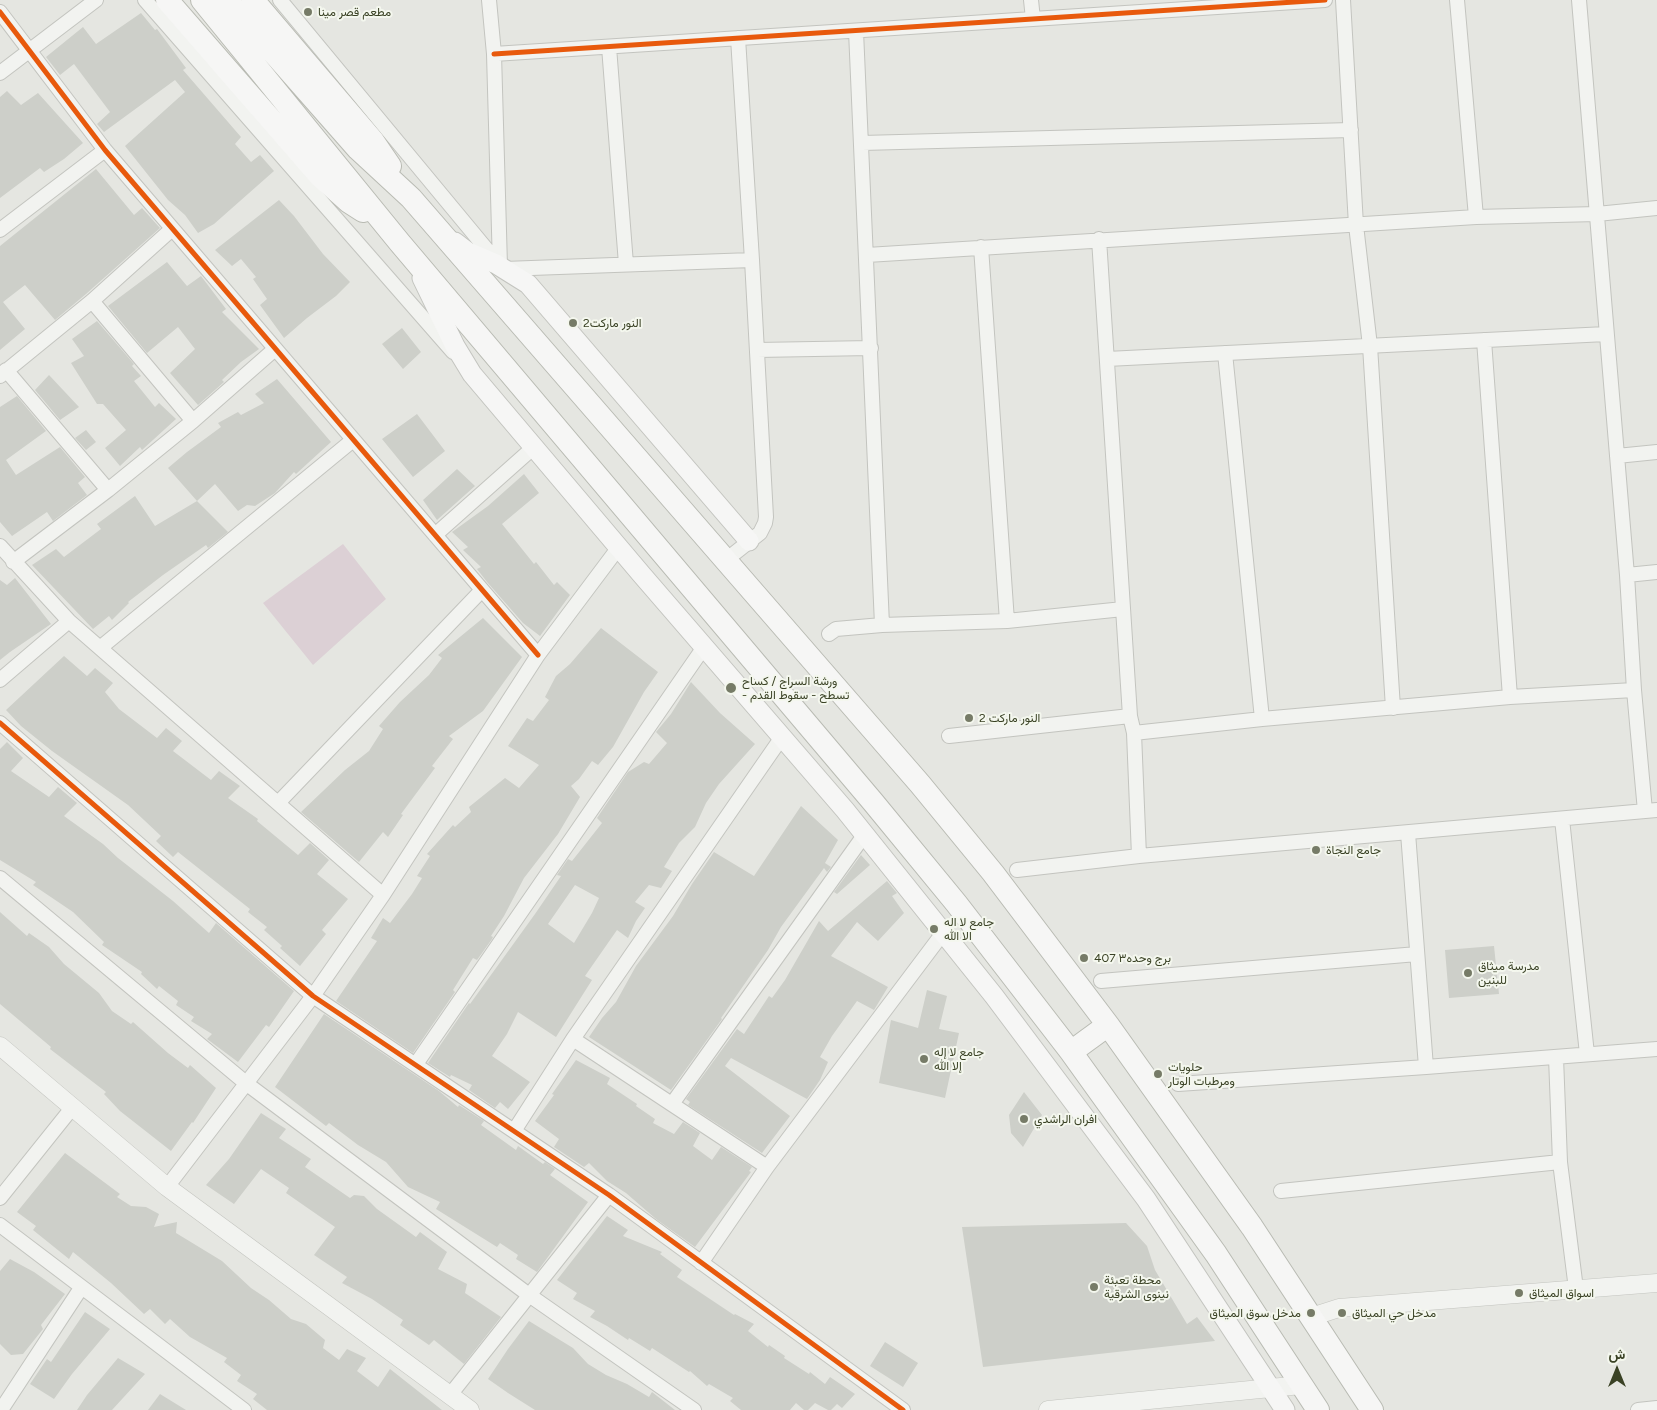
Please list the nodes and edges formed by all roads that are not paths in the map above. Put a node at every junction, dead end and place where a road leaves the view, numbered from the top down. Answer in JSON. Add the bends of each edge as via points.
{"nodes":[{"id":1,"x":96,"y":0,"type":"edge"},
{"id":2,"x":145,"y":0,"type":"edge"},
{"id":3,"x":167,"y":0,"type":"edge"},
{"id":4,"x":253,"y":0,"type":"edge"},
{"id":5,"x":280,"y":0,"type":"edge"},
{"id":6,"x":490,"y":0,"type":"edge"},
{"id":7,"x":1031,"y":0,"type":"edge"},
{"id":8,"x":1325,"y":0,"type":"edge"},
{"id":9,"x":1343,"y":0,"type":"edge"},
{"id":10,"x":1457,"y":0,"type":"edge"},
{"id":11,"x":1578,"y":0,"type":"edge"},
{"id":12,"x":212,"y":2,"type":"edge"},
{"id":13,"x":0,"y":12,"type":"edge"},
{"id":14,"x":1033,"y":19,"type":"junction"},
{"id":15,"x":856,"y":31,"type":"junction"},
{"id":16,"x":738,"y":38,"type":"junction"},
{"id":17,"x":609,"y":47,"type":"junction"},
{"id":18,"x":30,"y":49,"type":"junction"},
{"id":19,"x":494,"y":54,"type":"junction"},
{"id":20,"x":0,"y":74,"type":"edge"},
{"id":21,"x":1351,"y":130,"type":"junction"},
{"id":22,"x":862,"y":143,"type":"junction"},
{"id":23,"x":105,"y":150,"type":"junction"},
{"id":24,"x":411,"y":198,"type":"junction"},
{"id":25,"x":1657,"y":208,"type":"edge"},
{"id":26,"x":1597,"y":214,"type":"junction"},
{"id":27,"x":1476,"y":217,"type":"junction"},
{"id":28,"x":428,"y":218,"type":"junction"},
{"id":29,"x":382,"y":222,"type":"junction"},
{"id":30,"x":1356,"y":225,"type":"junction"},
{"id":31,"x":172,"y":229,"type":"junction"},
{"id":32,"x":0,"y":230,"type":"edge"},
{"id":33,"x":1099,"y":239,"type":"junction"},
{"id":34,"x":400,"y":243,"type":"junction"},
{"id":35,"x":980,"y":247,"type":"junction"},
{"id":36,"x":867,"y":255,"type":"junction"},
{"id":37,"x":752,"y":260,"type":"junction"},
{"id":38,"x":626,"y":264,"type":"junction"},
{"id":39,"x":502,"y":267,"type":"junction"},
{"id":40,"x":92,"y":301,"type":"junction"},
{"id":41,"x":1606,"y":334,"type":"junction"},
{"id":42,"x":1484,"y":340,"type":"junction"},
{"id":43,"x":1370,"y":346,"type":"junction"},
{"id":44,"x":871,"y":348,"type":"junction"},
{"id":45,"x":276,"y":349,"type":"junction"},
{"id":46,"x":757,"y":350,"type":"junction"},
{"id":47,"x":1224,"y":354,"type":"junction"},
{"id":48,"x":1107,"y":359,"type":"junction"},
{"id":49,"x":3,"y":373,"type":"edge"},
{"id":50,"x":472,"y":374,"type":"junction"},
{"id":51,"x":193,"y":421,"type":"junction"},
{"id":52,"x":353,"y":440,"type":"junction"},
{"id":53,"x":534,"y":447,"type":"junction"},
{"id":54,"x":1657,"y":452,"type":"edge"},
{"id":55,"x":1616,"y":456,"type":"junction"},
{"id":56,"x":108,"y":490,"type":"junction"},
{"id":57,"x":435,"y":535,"type":"junction"},
{"id":58,"x":749,"y":541,"type":"junction"},
{"id":59,"x":0,"y":546,"type":"edge"},
{"id":60,"x":619,"y":547,"type":"junction"},
{"id":61,"x":726,"y":560,"type":"junction"},
{"id":62,"x":13,"y":562,"type":"junction"},
{"id":63,"x":1657,"y":572,"type":"edge"},
{"id":64,"x":1626,"y":575,"type":"junction"},
{"id":65,"x":482,"y":590,"type":"junction"},
{"id":66,"x":1123,"y":609,"type":"junction"},
{"id":67,"x":69,"y":621,"type":"junction"},
{"id":68,"x":1007,"y":621,"type":"junction"},
{"id":69,"x":882,"y":625,"type":"junction"},
{"id":70,"x":829,"y":634,"type":"dead end"},
{"id":71,"x":704,"y":647,"type":"junction"},
{"id":72,"x":100,"y":648,"type":"junction"},
{"id":73,"x":538,"y":655,"type":"junction"},
{"id":74,"x":0,"y":680,"type":"edge"},
{"id":75,"x":1634,"y":690,"type":"junction"},
{"id":76,"x":1510,"y":697,"type":"junction"},
{"id":77,"x":1393,"y":708,"type":"junction"},
{"id":78,"x":1130,"y":716,"type":"junction"},
{"id":79,"x":1262,"y":719,"type":"junction"},
{"id":80,"x":0,"y":723,"type":"edge"},
{"id":81,"x":1134,"y":733,"type":"junction"},
{"id":82,"x":949,"y":736,"type":"dead end"},
{"id":83,"x":782,"y":737,"type":"junction"},
{"id":84,"x":278,"y":803,"type":"junction"},
{"id":85,"x":1651,"y":810,"type":"edge"},
{"id":86,"x":1562,"y":818,"type":"junction"},
{"id":87,"x":1408,"y":833,"type":"junction"},
{"id":88,"x":865,"y":834,"type":"junction"},
{"id":89,"x":1139,"y":856,"type":"junction"},
{"id":90,"x":1017,"y":870,"type":"dead end"},
{"id":91,"x":0,"y":878,"type":"edge"},
{"id":92,"x":383,"y":895,"type":"junction"},
{"id":93,"x":943,"y":933,"type":"junction"},
{"id":94,"x":1417,"y":954,"type":"junction"},
{"id":95,"x":1101,"y":981,"type":"dead end"},
{"id":96,"x":313,"y":996,"type":"junction"},
{"id":97,"x":1108,"y":1025,"type":"junction"},
{"id":98,"x":573,"y":1039,"type":"junction"},
{"id":99,"x":0,"y":1046,"type":"edge"},
{"id":100,"x":1657,"y":1048,"type":"edge"},
{"id":101,"x":1070,"y":1052,"type":"junction"},
{"id":102,"x":1587,"y":1054,"type":"junction"},
{"id":103,"x":1556,"y":1056,"type":"junction"},
{"id":104,"x":416,"y":1064,"type":"junction"},
{"id":105,"x":1426,"y":1067,"type":"junction"},
{"id":106,"x":247,"y":1084,"type":"junction"},
{"id":107,"x":1178,"y":1084,"type":"dead end"},
{"id":108,"x":672,"y":1104,"type":"junction"},
{"id":109,"x":72,"y":1108,"type":"junction"},
{"id":110,"x":514,"y":1131,"type":"junction"},
{"id":111,"x":1560,"y":1162,"type":"junction"},
{"id":112,"x":767,"y":1167,"type":"junction"},
{"id":113,"x":167,"y":1188,"type":"junction"},
{"id":114,"x":1280,"y":1191,"type":"dead end"},
{"id":115,"x":609,"y":1195,"type":"junction"},
{"id":116,"x":0,"y":1198,"type":"edge"},
{"id":117,"x":0,"y":1225,"type":"edge"},
{"id":118,"x":701,"y":1263,"type":"junction"},
{"id":119,"x":1657,"y":1283,"type":"edge"},
{"id":120,"x":81,"y":1288,"type":"junction"},
{"id":121,"x":1576,"y":1289,"type":"junction"},
{"id":122,"x":529,"y":1295,"type":"junction"},
{"id":123,"x":1311,"y":1317,"type":"junction"},
{"id":124,"x":1301,"y":1385,"type":"junction"},
{"id":125,"x":1270,"y":1388,"type":"junction"},
{"id":126,"x":450,"y":1395,"type":"junction"},
{"id":127,"x":1657,"y":1408,"type":"edge"},
{"id":128,"x":1,"y":1410,"type":"edge"},
{"id":129,"x":244,"y":1410,"type":"edge"},
{"id":130,"x":470,"y":1410,"type":"edge"},
{"id":131,"x":694,"y":1410,"type":"edge"},
{"id":132,"x":903,"y":1410,"type":"edge"},
{"id":133,"x":1048,"y":1410,"type":"edge"},
{"id":134,"x":1284,"y":1410,"type":"edge"},
{"id":135,"x":1314,"y":1410,"type":"edge"},
{"id":136,"x":1372,"y":1410,"type":"edge"},
{"id":137,"x":1638,"y":1410,"type":"edge"}],
"edges":[{"from":1,"to":18,"type":"street"},
{"from":2,"to":50,"type":"street"},
{"from":3,"to":29,"type":"highway","via":[[320,176],[349,202]]},
{"from":4,"to":24,"type":"highway","via":[[373,141]]},
{"from":5,"to":39,"type":"street"},
{"from":6,"to":19,"type":"street"},
{"from":7,"to":14,"type":"street"},
{"from":8,"to":14,"type":"street"},
{"from":9,"to":21,"type":"street"},
{"from":10,"to":27,"type":"street"},
{"from":11,"to":26,"type":"street"},
{"from":12,"to":24,"type":"highway"},
{"from":12,"to":29,"type":"highway"},
{"from":13,"to":18,"type":"street"},
{"from":14,"to":15,"type":"street"},
{"from":15,"to":16,"type":"street"},
{"from":15,"to":22,"type":"street"},
{"from":16,"to":17,"type":"street"},
{"from":16,"to":37,"type":"street"},
{"from":17,"to":19,"type":"street"},
{"from":17,"to":38,"type":"street"},
{"from":18,"to":20,"type":"street"},
{"from":18,"to":23,"type":"street"},
{"from":19,"to":39,"type":"street"},
{"from":21,"to":22,"type":"street"},
{"from":21,"to":30,"type":"street"},
{"from":22,"to":36,"type":"street"},
{"from":23,"to":31,"type":"street"},
{"from":23,"to":32,"type":"street"},
{"from":24,"to":28,"type":"highway"},
{"from":25,"to":26,"type":"street"},
{"from":26,"to":27,"type":"street"},
{"from":26,"to":41,"type":"street"},
{"from":27,"to":30,"type":"street"},
{"from":28,"to":39,"type":"main road","via":[[468,252]]},
{"from":28,"to":61,"type":"highway"},
{"from":29,"to":34,"type":"highway"},
{"from":30,"to":33,"type":"street"},
{"from":30,"to":43,"type":"street"},
{"from":31,"to":40,"type":"street"},
{"from":31,"to":45,"type":"street"},
{"from":33,"to":35,"type":"street"},
{"from":33,"to":48,"type":"street"},
{"from":34,"to":50,"type":"main road"},
{"from":34,"to":101,"type":"highway","via":[[873,802],[956,903]]},
{"from":35,"to":36,"type":"street"},
{"from":35,"to":68,"type":"street"},
{"from":36,"to":44,"type":"street"},
{"from":37,"to":38,"type":"street"},
{"from":37,"to":46,"type":"street"},
{"from":38,"to":39,"type":"street"},
{"from":39,"to":58,"type":"main road","via":[[528,284]]},
{"from":40,"to":49,"type":"street"},
{"from":40,"to":51,"type":"street"},
{"from":41,"to":42,"type":"street"},
{"from":41,"to":55,"type":"street"},
{"from":42,"to":43,"type":"street"},
{"from":42,"to":76,"type":"street"},
{"from":43,"to":47,"type":"street"},
{"from":43,"to":77,"type":"street"},
{"from":44,"to":46,"type":"street"},
{"from":44,"to":69,"type":"street"},
{"from":45,"to":51,"type":"street"},
{"from":45,"to":52,"type":"street"},
{"from":46,"to":58,"type":"street","via":[[766,518],[763,529]]},
{"from":47,"to":48,"type":"street"},
{"from":47,"to":79,"type":"street"},
{"from":48,"to":66,"type":"street"},
{"from":49,"to":56,"type":"street"},
{"from":50,"to":53,"type":"main road"},
{"from":51,"to":56,"type":"street"},
{"from":52,"to":57,"type":"street"},
{"from":52,"to":72,"type":"street"},
{"from":53,"to":57,"type":"street"},
{"from":53,"to":60,"type":"main road"},
{"from":54,"to":55,"type":"street"},
{"from":55,"to":64,"type":"street"},
{"from":56,"to":62,"type":"street"},
{"from":57,"to":65,"type":"street"},
{"from":58,"to":61,"type":"street"},
{"from":59,"to":62,"type":"street"},
{"from":60,"to":71,"type":"main road"},
{"from":60,"to":73,"type":"street"},
{"from":61,"to":97,"type":"highway","via":[[920,784]]},
{"from":62,"to":67,"type":"street"},
{"from":63,"to":64,"type":"street"},
{"from":64,"to":75,"type":"street"},
{"from":65,"to":73,"type":"street"},
{"from":65,"to":84,"type":"street"},
{"from":66,"to":68,"type":"street"},
{"from":66,"to":78,"type":"street"},
{"from":67,"to":72,"type":"street"},
{"from":67,"to":74,"type":"street"},
{"from":68,"to":69,"type":"street"},
{"from":69,"to":70,"type":"street","via":[[836,629]]},
{"from":71,"to":83,"type":"main road"},
{"from":71,"to":104,"type":"street"},
{"from":72,"to":84,"type":"street"},
{"from":73,"to":92,"type":"street"},
{"from":75,"to":76,"type":"street"},
{"from":75,"to":85,"type":"street"},
{"from":76,"to":77,"type":"street"},
{"from":77,"to":79,"type":"street"},
{"from":78,"to":81,"type":"street"},
{"from":78,"to":82,"type":"street"},
{"from":79,"to":81,"type":"street"},
{"from":80,"to":96,"type":"street"},
{"from":81,"to":89,"type":"street"},
{"from":83,"to":88,"type":"main road"},
{"from":83,"to":98,"type":"street"},
{"from":84,"to":92,"type":"street"},
{"from":85,"to":86,"type":"street"},
{"from":86,"to":87,"type":"street"},
{"from":86,"to":102,"type":"street"},
{"from":87,"to":89,"type":"street"},
{"from":87,"to":94,"type":"street"},
{"from":88,"to":93,"type":"main road"},
{"from":88,"to":108,"type":"street"},
{"from":89,"to":90,"type":"street"},
{"from":91,"to":106,"type":"street"},
{"from":92,"to":96,"type":"street"},
{"from":93,"to":112,"type":"street"},
{"from":93,"to":125,"type":"main road","via":[[1146,1200]]},
{"from":94,"to":95,"type":"street"},
{"from":94,"to":105,"type":"street"},
{"from":96,"to":104,"type":"street"},
{"from":96,"to":106,"type":"street"},
{"from":97,"to":101,"type":"highway"},
{"from":97,"to":123,"type":"highway","via":[[1252,1227]]},
{"from":98,"to":108,"type":"street"},
{"from":98,"to":110,"type":"street"},
{"from":99,"to":109,"type":"street"},
{"from":100,"to":102,"type":"street"},
{"from":101,"to":124,"type":"highway","via":[[1216,1254]]},
{"from":102,"to":103,"type":"street"},
{"from":103,"to":105,"type":"street"},
{"from":103,"to":111,"type":"street"},
{"from":104,"to":110,"type":"street"},
{"from":105,"to":107,"type":"street"},
{"from":106,"to":113,"type":"street"},
{"from":106,"to":122,"type":"street"},
{"from":108,"to":112,"type":"street"},
{"from":109,"to":113,"type":"street"},
{"from":109,"to":116,"type":"street"},
{"from":110,"to":115,"type":"street"},
{"from":111,"to":114,"type":"street"},
{"from":111,"to":121,"type":"street"},
{"from":112,"to":118,"type":"street"},
{"from":113,"to":126,"type":"street"},
{"from":115,"to":118,"type":"street"},
{"from":115,"to":122,"type":"street"},
{"from":117,"to":120,"type":"street"},
{"from":118,"to":132,"type":"street"},
{"from":119,"to":121,"type":"street"},
{"from":120,"to":128,"type":"street"},
{"from":120,"to":129,"type":"street"},
{"from":121,"to":123,"type":"street","via":[[1339,1308]]},
{"from":122,"to":126,"type":"street"},
{"from":122,"to":131,"type":"street"},
{"from":123,"to":136,"type":"highway"},
{"from":124,"to":125,"type":"street"},
{"from":124,"to":135,"type":"highway"},
{"from":125,"to":133,"type":"street"},
{"from":125,"to":134,"type":"main road"},
{"from":126,"to":130,"type":"street"},
{"from":127,"to":137,"type":"street"}]}
